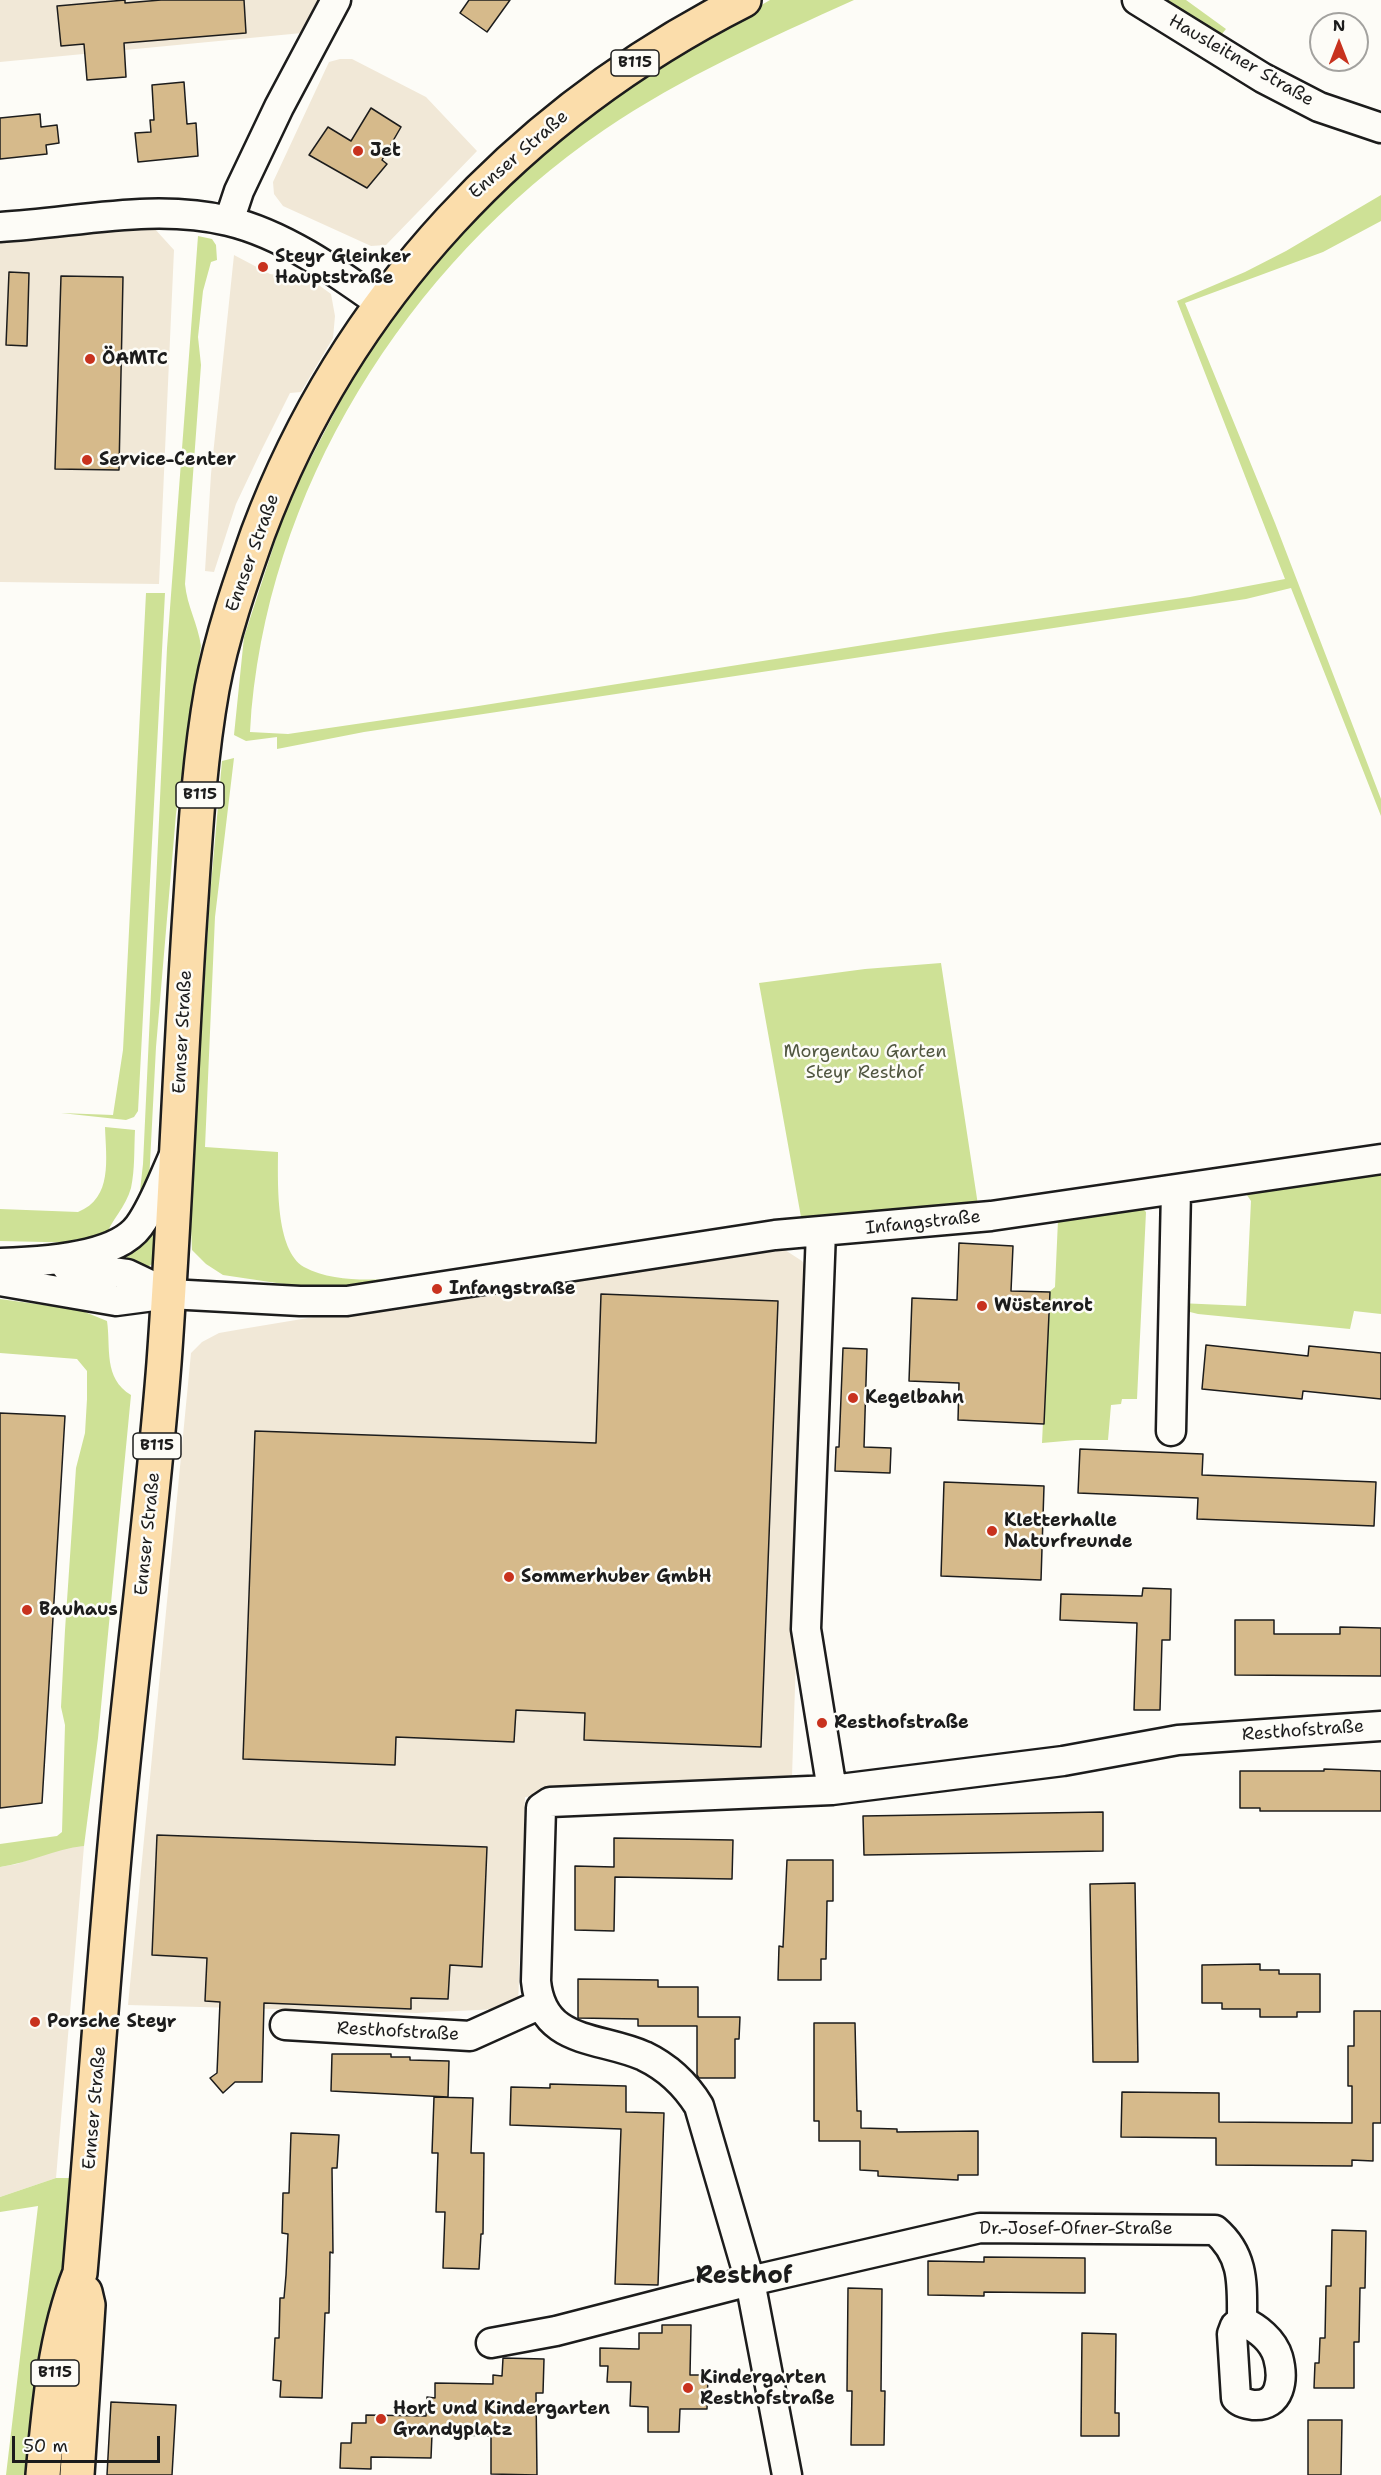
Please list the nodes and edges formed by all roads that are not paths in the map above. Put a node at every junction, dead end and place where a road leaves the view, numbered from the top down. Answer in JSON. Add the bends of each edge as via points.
{"nodes":[{"id":1,"x":336,"y":0,"type":"edge"},
{"id":2,"x":744,"y":0,"type":"edge"},
{"id":3,"x":1137,"y":0,"type":"edge"},
{"id":4,"x":1381,"y":128,"type":"edge"},
{"id":5,"x":229,"y":221,"type":"junction"},
{"id":6,"x":0,"y":227,"type":"edge"},
{"id":7,"x":380,"y":303,"type":"junction"},
{"id":8,"x":176,"y":1151,"type":"junction"},
{"id":9,"x":1381,"y":1159,"type":"edge"},
{"id":10,"x":1176,"y":1190,"type":"junction"},
{"id":11,"x":821,"y":1231,"type":"junction"},
{"id":12,"x":6,"y":1269,"type":"edge"},
{"id":13,"x":169,"y":1294,"type":"junction"},
{"id":14,"x":1172,"y":1431,"type":"dead end"},
{"id":15,"x":1381,"y":1726,"type":"edge"},
{"id":16,"x":832,"y":1790,"type":"junction"},
{"id":17,"x":541,"y":2004,"type":"junction"},
{"id":18,"x":285,"y":2025,"type":"dead end"},
{"id":19,"x":81,"y":2273,"type":"junction"},
{"id":20,"x":750,"y":2281,"type":"junction"},
{"id":21,"x":1242,"y":2321,"type":"dead end"},
{"id":22,"x":491,"y":2343,"type":"dead end"},
{"id":23,"x":43,"y":2475,"type":"edge"},
{"id":24,"x":77,"y":2475,"type":"edge"},
{"id":25,"x":787,"y":2475,"type":"edge"}],
"edges":[{"from":1,"to":5,"type":"street","via":[[279,107]]},
{"from":2,"to":7,"type":"main road","name":"Ennser Straße","number":"B115","via":[[648,55],[534,138],[462,206]]},
{"from":3,"to":4,"type":"street","name":"Hausleitner Straße","via":[[1263,78],[1319,107]]},
{"from":5,"to":6,"type":"street","via":[[147,214]]},
{"from":5,"to":7,"type":"street","via":[[299,251]]},
{"from":7,"to":8,"type":"main road","name":"Ennser Straße","number":"B115","via":[[352,343],[295,446],[261,526],[224,639],[204,746]]},
{"from":8,"to":12,"type":"street","via":[[149,1209],[131,1235],[97,1252]]},
{"from":8,"to":13,"type":"main road","name":"Ennser Straße","number":"B115"},
{"from":9,"to":10,"type":"street","name":"Infangstraße"},
{"from":10,"to":11,"type":"street","name":"Infangstraße","via":[[937,1223]]},
{"from":10,"to":14,"type":"street"},
{"from":11,"to":13,"type":"street","name":"Infangstraße","via":[[347,1301]]},
{"from":11,"to":16,"type":"street","via":[[806,1629]]},
{"from":12,"to":13,"type":"street","name":"Infangstraße","via":[[116,1301]]},
{"from":13,"to":19,"type":"main road","name":"Ennser Straße","number":"B115","via":[[153,1496],[117,1824]]},
{"from":15,"to":16,"type":"street","name":"Resthofstraße","via":[[1178,1740],[1063,1761]]},
{"from":16,"to":17,"type":"street","name":"Resthofstraße","via":[[550,1802],[543,1806],[536,1981]]},
{"from":17,"to":18,"type":"street","name":"Resthofstraße","via":[[470,2036]]},
{"from":17,"to":20,"type":"street","name":"Resthofstraße","via":[[560,2029],[645,2056],[687,2088],[699,2106]]},
{"from":19,"to":23,"type":"main road","name":"Ennser Straße","number":"B115","via":[[68,2303],[50,2405]]},
{"from":19,"to":24,"type":"main road","name":"Ennser Straße","number":"B115","via":[[88,2305]]},
{"from":20,"to":21,"type":"street","name":"Dr.-Josef-Ofner-Straße","via":[[980,2228],[1208,2228],[1226,2239],[1236,2252]]},
{"from":20,"to":22,"type":"street","name":"Dr.-Josef-Ofner-Straße","via":[[556,2331]]},
{"from":20,"to":25,"type":"street","name":"Resthofstraße"}]}
